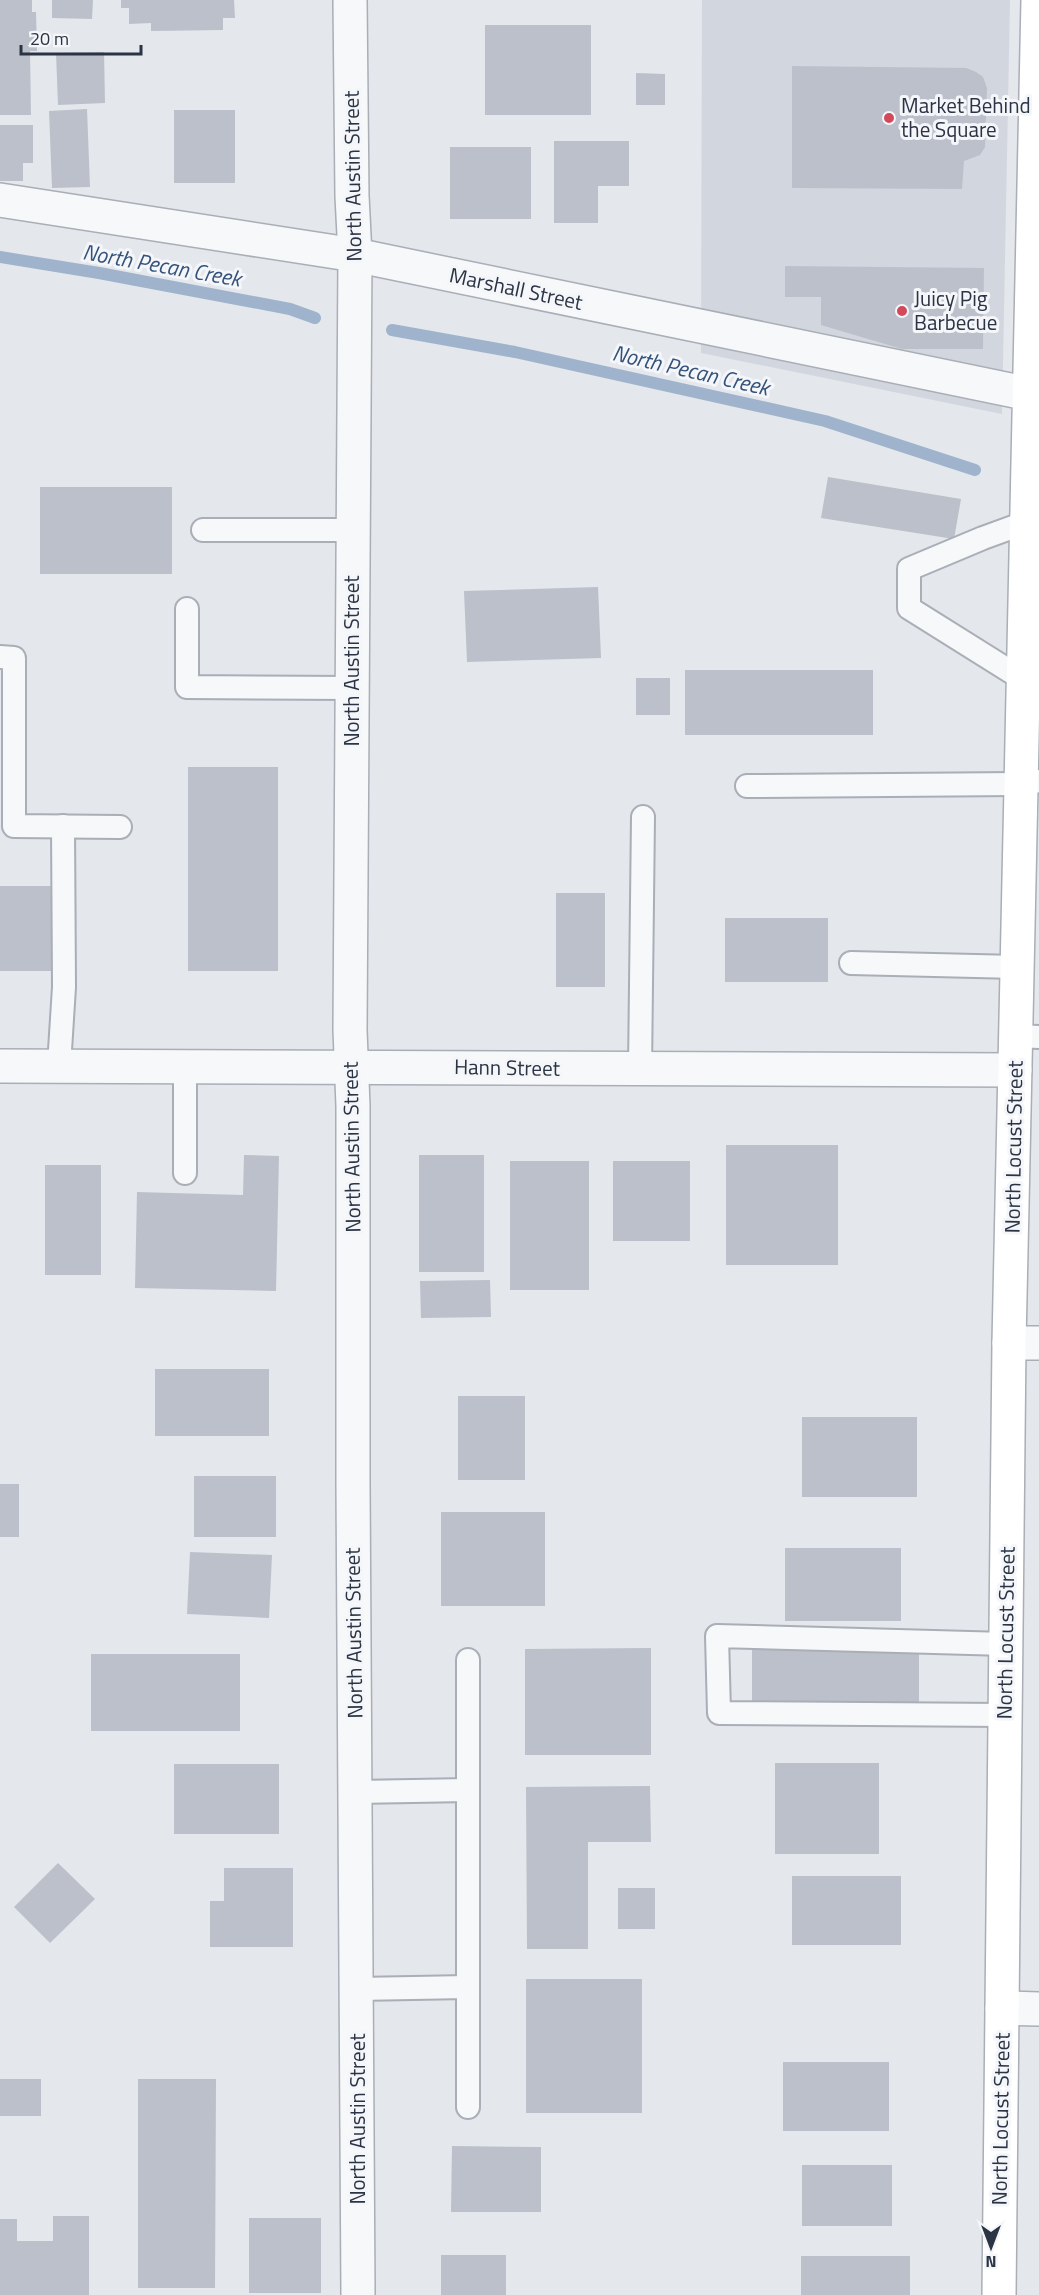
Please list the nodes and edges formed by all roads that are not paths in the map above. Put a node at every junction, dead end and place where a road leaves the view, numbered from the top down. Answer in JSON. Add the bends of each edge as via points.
{"nodes":[{"id":1,"x":350,"y":0,"type":"edge"},
{"id":2,"x":1038,"y":7,"type":"edge"},
{"id":3,"x":0,"y":200,"type":"edge"},
{"id":4,"x":1036,"y":240,"type":"edge"},
{"id":5,"x":355,"y":255,"type":"junction"},
{"id":6,"x":1035,"y":308,"type":"edge"},
{"id":7,"x":1034,"y":395,"type":"edge"},
{"id":8,"x":1027,"y":522,"type":"junction"},
{"id":9,"x":203,"y":530,"type":"dead end"},
{"id":10,"x":353,"y":530,"type":"junction"},
{"id":11,"x":187,"y":609,"type":"dead end"},
{"id":12,"x":1032,"y":639,"type":"edge"},
{"id":13,"x":0,"y":657,"type":"edge"},
{"id":14,"x":1024,"y":680,"type":"junction"},
{"id":15,"x":352,"y":688,"type":"junction"},
{"id":16,"x":1030,"y":782,"type":"edge"},
{"id":17,"x":747,"y":786,"type":"dead end"},
{"id":18,"x":643,"y":817,"type":"dead end"},
{"id":19,"x":7,"y":826,"type":"edge"},
{"id":20,"x":63,"y":826,"type":"junction"},
{"id":21,"x":120,"y":827,"type":"dead end"},
{"id":22,"x":851,"y":963,"type":"dead end"},
{"id":23,"x":1017,"y":967,"type":"junction"},
{"id":24,"x":1028,"y":1037,"type":"edge"},
{"id":25,"x":0,"y":1066,"type":"edge"},
{"id":26,"x":59,"y":1066,"type":"junction"},
{"id":27,"x":185,"y":1066,"type":"junction"},
{"id":28,"x":351,"y":1067,"type":"junction"},
{"id":29,"x":640,"y":1070,"type":"junction"},
{"id":30,"x":1015,"y":1070,"type":"junction"},
{"id":31,"x":185,"y":1173,"type":"dead end"},
{"id":32,"x":1024,"y":1343,"type":"edge"},
{"id":33,"x":1006,"y":1644,"type":"junction"},
{"id":34,"x":468,"y":1660,"type":"dead end"},
{"id":35,"x":1005,"y":1715,"type":"junction"},
{"id":36,"x":468,"y":1790,"type":"junction"},
{"id":37,"x":356,"y":1792,"type":"junction"},
{"id":38,"x":468,"y":1986,"type":"junction"},
{"id":39,"x":357,"y":1989,"type":"junction"},
{"id":40,"x":1002,"y":2008,"type":"junction"},
{"id":41,"x":1039,"y":2009,"type":"edge"},
{"id":42,"x":468,"y":2107,"type":"dead end"},
{"id":43,"x":358,"y":2295,"type":"edge"},
{"id":44,"x":999,"y":2295,"type":"edge"}],
"edges":[{"from":1,"to":5,"type":"street","name":"North Austin Street"},
{"from":2,"to":4,"type":"main road","name":"North Locust Street"},
{"from":3,"to":5,"type":"street","name":"Marshall Street"},
{"from":4,"to":6,"type":"main road","name":"North Locust Street"},
{"from":5,"to":7,"type":"street","name":"Marshall Street"},
{"from":5,"to":10,"type":"street","name":"North Austin Street"},
{"from":6,"to":7,"type":"main road","name":"North Locust Street"},
{"from":7,"to":8,"type":"main road","name":"North Locust Street"},
{"from":8,"to":12,"type":"main road","name":"North Locust Street"},
{"from":8,"to":14,"type":"lane","via":[[909,569],[909,608]]},
{"from":9,"to":10,"type":"lane"},
{"from":10,"to":15,"type":"street","name":"North Austin Street"},
{"from":11,"to":15,"type":"lane","via":[[187,687]]},
{"from":12,"to":14,"type":"main road","name":"North Locust Street"},
{"from":13,"to":19,"type":"lane","via":[[14,658]]},
{"from":14,"to":16,"type":"main road","name":"North Locust Street"},
{"from":15,"to":28,"type":"street","name":"North Austin Street"},
{"from":16,"to":17,"type":"lane"},
{"from":16,"to":23,"type":"main road","name":"North Locust Street"},
{"from":18,"to":29,"type":"lane"},
{"from":19,"to":20,"type":"lane"},
{"from":20,"to":21,"type":"lane"},
{"from":20,"to":26,"type":"lane","via":[[64,987]]},
{"from":22,"to":23,"type":"lane"},
{"from":23,"to":24,"type":"main road","name":"North Locust Street"},
{"from":24,"to":30,"type":"main road","name":"North Locust Street"},
{"from":25,"to":26,"type":"street","name":"Hann Street"},
{"from":26,"to":27,"type":"street","name":"Hann Street"},
{"from":27,"to":28,"type":"street","name":"Hann Street"},
{"from":27,"to":31,"type":"lane"},
{"from":28,"to":29,"type":"street","name":"Hann Street"},
{"from":28,"to":37,"type":"street","name":"North Austin Street"},
{"from":29,"to":30,"type":"street","name":"Hann Street"},
{"from":30,"to":32,"type":"main road","name":"North Locust Street"},
{"from":32,"to":33,"type":"main road","name":"North Locust Street"},
{"from":33,"to":35,"type":"main road","name":"North Locust Street"},
{"from":33,"to":35,"type":"lane","via":[[717,1636],[719,1713]]},
{"from":34,"to":36,"type":"lane"},
{"from":35,"to":40,"type":"main road","name":"North Locust Street"},
{"from":36,"to":37,"type":"lane"},
{"from":36,"to":38,"type":"lane"},
{"from":37,"to":39,"type":"street","name":"North Austin Street"},
{"from":38,"to":39,"type":"lane"},
{"from":38,"to":42,"type":"lane"},
{"from":39,"to":43,"type":"street","name":"North Austin Street"},
{"from":40,"to":41,"type":"street"},
{"from":40,"to":44,"type":"main road","name":"North Locust Street"}]}
